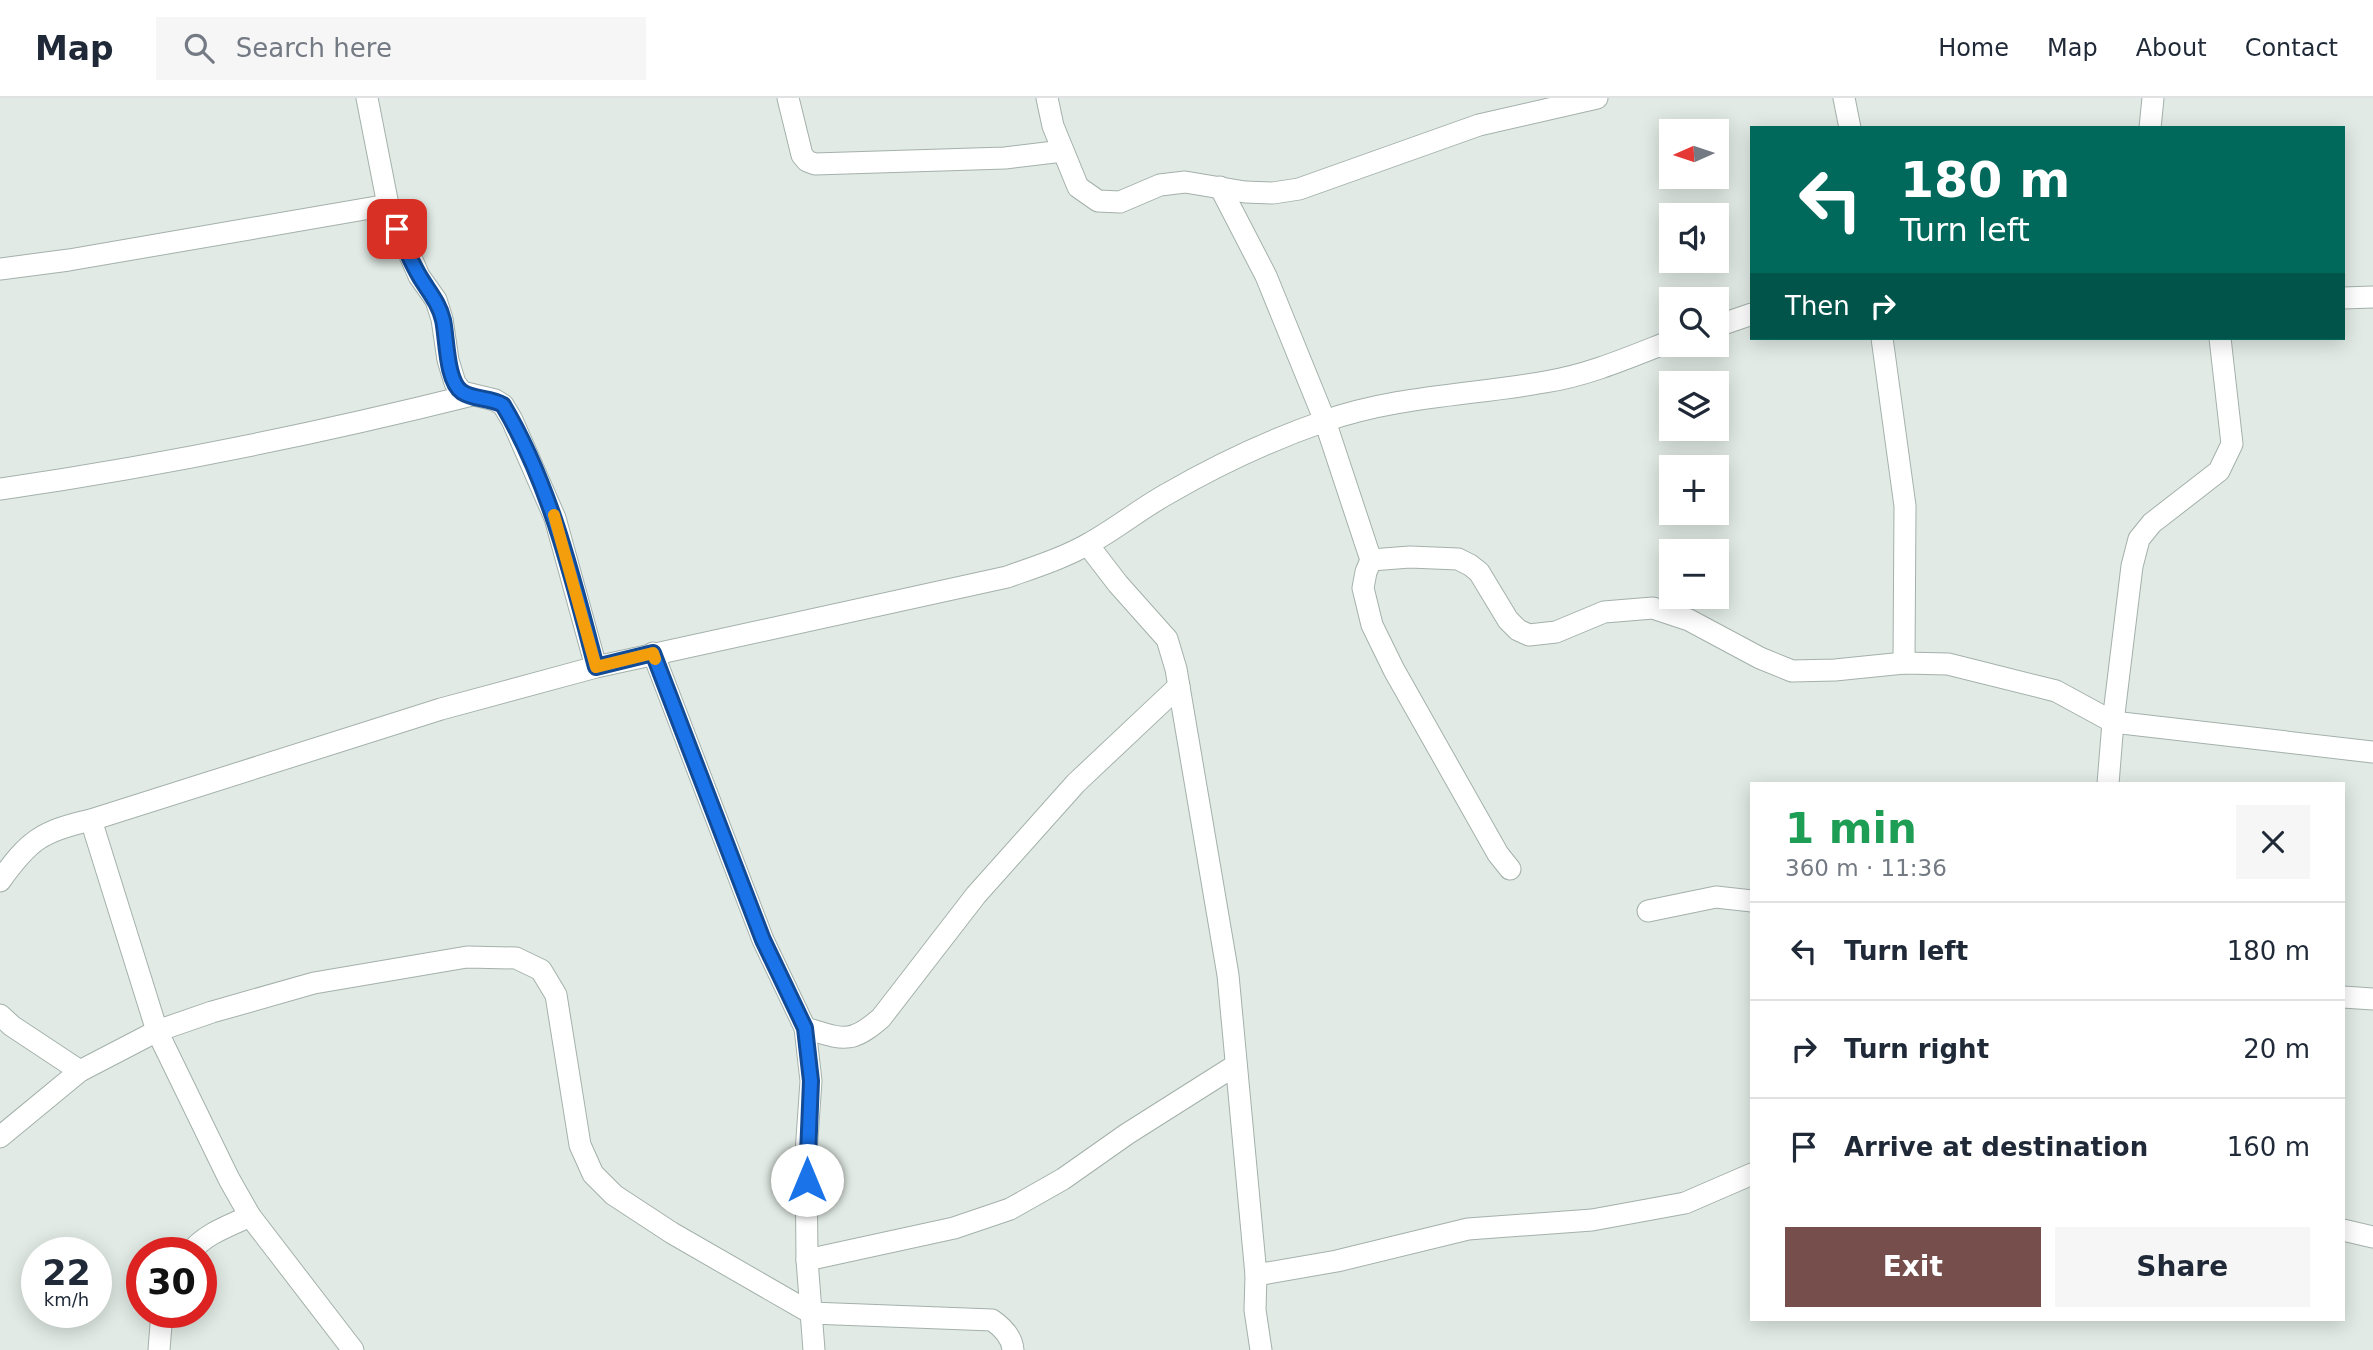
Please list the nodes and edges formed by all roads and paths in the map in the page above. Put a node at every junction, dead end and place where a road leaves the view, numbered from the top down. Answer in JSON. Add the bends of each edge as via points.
{"nodes":[{"id":1,"x":368,"y":98,"type":"edge"},
{"id":2,"x":788,"y":98,"type":"edge"},
{"id":3,"x":1047,"y":98,"type":"edge"},
{"id":4,"x":1597,"y":98,"type":"edge"},
{"id":5,"x":1844,"y":98,"type":"edge"},
{"id":6,"x":2153,"y":98,"type":"edge"},
{"id":7,"x":1850,"y":126,"type":"edge"},
{"id":8,"x":2150,"y":126,"type":"edge"},
{"id":9,"x":1063,"y":151,"type":"junction"},
{"id":10,"x":1220,"y":187,"type":"junction"},
{"id":11,"x":388,"y":205,"type":"junction"},
{"id":12,"x":0,"y":269,"type":"edge"},
{"id":13,"x":2373,"y":297,"type":"edge"},
{"id":14,"x":2345,"y":298,"type":"edge"},
{"id":15,"x":1750,"y":315,"type":"edge"},
{"id":16,"x":1729,"y":322,"type":"edge"},
{"id":17,"x":1882,"y":340,"type":"edge"},
{"id":18,"x":2220,"y":340,"type":"edge"},
{"id":19,"x":1659,"y":346,"type":"edge"},
{"id":20,"x":472,"y":395,"type":"junction"},
{"id":21,"x":1325,"y":421,"type":"junction"},
{"id":22,"x":0,"y":489,"type":"edge"},
{"id":23,"x":1088,"y":545,"type":"junction"},
{"id":24,"x":1371,"y":560,"type":"junction"},
{"id":25,"x":653,"y":653,"type":"junction"},
{"id":26,"x":1904,"y":663,"type":"junction"},
{"id":27,"x":596,"y":667,"type":"junction"},
{"id":28,"x":1179,"y":686,"type":"junction"},
{"id":29,"x":2113,"y":722,"type":"junction"},
{"id":30,"x":2373,"y":752,"type":"edge"},
{"id":31,"x":2108,"y":782,"type":"edge"},
{"id":32,"x":91,"y":820,"type":"junction"},
{"id":33,"x":1510,"y":869,"type":"dead end"},
{"id":34,"x":0,"y":881,"type":"edge"},
{"id":35,"x":1750,"y":901,"type":"edge"},
{"id":36,"x":1648,"y":911,"type":"dead end"},
{"id":37,"x":2345,"y":997,"type":"edge"},
{"id":38,"x":2373,"y":999,"type":"edge"},
{"id":39,"x":0,"y":1015,"type":"edge"},
{"id":40,"x":805,"y":1028,"type":"junction"},
{"id":41,"x":157,"y":1031,"type":"junction"},
{"id":42,"x":1236,"y":1065,"type":"junction"},
{"id":43,"x":80,"y":1072,"type":"junction"},
{"id":44,"x":0,"y":1137,"type":"edge"},
{"id":45,"x":1750,"y":1175,"type":"edge"},
{"id":46,"x":250,"y":1216,"type":"junction"},
{"id":47,"x":2345,"y":1230,"type":"edge"},
{"id":48,"x":209,"y":1237,"type":"edge"},
{"id":49,"x":2373,"y":1237,"type":"edge"},
{"id":50,"x":807,"y":1260,"type":"junction"},
{"id":51,"x":1256,"y":1275,"type":"junction"},
{"id":52,"x":811,"y":1313,"type":"junction"},
{"id":53,"x":161,"y":1328,"type":"edge"},
{"id":54,"x":159,"y":1350,"type":"edge"},
{"id":55,"x":353,"y":1350,"type":"edge"},
{"id":56,"x":814,"y":1350,"type":"edge"},
{"id":57,"x":1013,"y":1350,"type":"edge"},
{"id":58,"x":1261,"y":1350,"type":"edge"}],
"edges":[{"from":1,"to":11,"type":"street"},
{"from":2,"to":9,"type":"street","via":[[802,155],[815,164],[1005,158]]},
{"from":3,"to":9,"type":"street"},
{"from":4,"to":10,"type":"street","via":[[1479,125],[1299,189],[1273,193]]},
{"from":5,"to":7,"type":"street"},
{"from":6,"to":8,"type":"street"},
{"from":9,"to":10,"type":"street","via":[[1078,187],[1098,201],[1120,202],[1160,185],[1185,182]]},
{"from":10,"to":21,"type":"street","via":[[1266,276]]},
{"from":11,"to":12,"type":"street"},
{"from":11,"to":20,"type":"street","via":[[419,276],[436,300],[455,383]]},
{"from":13,"to":14,"type":"street"},
{"from":15,"to":16,"type":"street"},
{"from":17,"to":26,"type":"street","via":[[1905,506]]},
{"from":18,"to":29,"type":"street","via":[[2232,444],[2218,471],[2152,523],[2140,539],[2132,566]]},
{"from":19,"to":21,"type":"street","via":[[1608,366],[1547,382],[1403,402]]},
{"from":20,"to":22,"type":"street","via":[[311,434]]},
{"from":20,"to":27,"type":"street","via":[[503,405],[533,466],[555,518]]},
{"from":21,"to":23,"type":"street","via":[[1213,469]]},
{"from":21,"to":24,"type":"street"},
{"from":23,"to":25,"type":"street","via":[[1007,577]]},
{"from":23,"to":28,"type":"street","via":[[1167,639]]},
{"from":24,"to":26,"type":"street","via":[[1458,559],[1479,572],[1508,620],[1529,635],[1556,632],[1604,612],[1653,608],[1689,620],[1792,671]]},
{"from":24,"to":33,"type":"street","via":[[1363,589],[1372,625]]},
{"from":25,"to":27,"type":"street"},
{"from":25,"to":40,"type":"street","via":[[763,940]]},
{"from":26,"to":29,"type":"street","via":[[1948,664],[2056,691]]},
{"from":27,"to":32,"type":"street","via":[[414,717]]},
{"from":28,"to":40,"type":"street","via":[[1076,783],[1012,854],[881,1018],[863,1033],[843,1039]]},
{"from":28,"to":42,"type":"street","via":[[1228,975]]},
{"from":29,"to":30,"type":"street"},
{"from":29,"to":31,"type":"street"},
{"from":32,"to":34,"type":"street","via":[[60,827],[38,839],[20,853]]},
{"from":32,"to":41,"type":"street"},
{"from":35,"to":36,"type":"street","via":[[1716,897]]},
{"from":37,"to":38,"type":"street"},
{"from":39,"to":43,"type":"street"},
{"from":40,"to":50,"type":"street","via":[[811,1081]]},
{"from":41,"to":43,"type":"street"},
{"from":41,"to":46,"type":"street"},
{"from":41,"to":52,"type":"street","via":[[314,983],[467,957],[516,958],[541,971],[556,995],[580,1145],[593,1174],[614,1195],[672,1233]]},
{"from":42,"to":50,"type":"street","via":[[1010,1209],[954,1228]]},
{"from":42,"to":51,"type":"street"},
{"from":43,"to":44,"type":"street"},
{"from":45,"to":51,"type":"street","via":[[1685,1203],[1592,1220],[1468,1230]]},
{"from":46,"to":48,"type":"street"},
{"from":46,"to":55,"type":"street"},
{"from":47,"to":49,"type":"street"},
{"from":50,"to":52,"type":"street"},
{"from":51,"to":58,"type":"street"},
{"from":52,"to":56,"type":"street"},
{"from":52,"to":57,"type":"street","via":[[992,1320],[1004,1329]]},
{"from":53,"to":54,"type":"street"}]}
